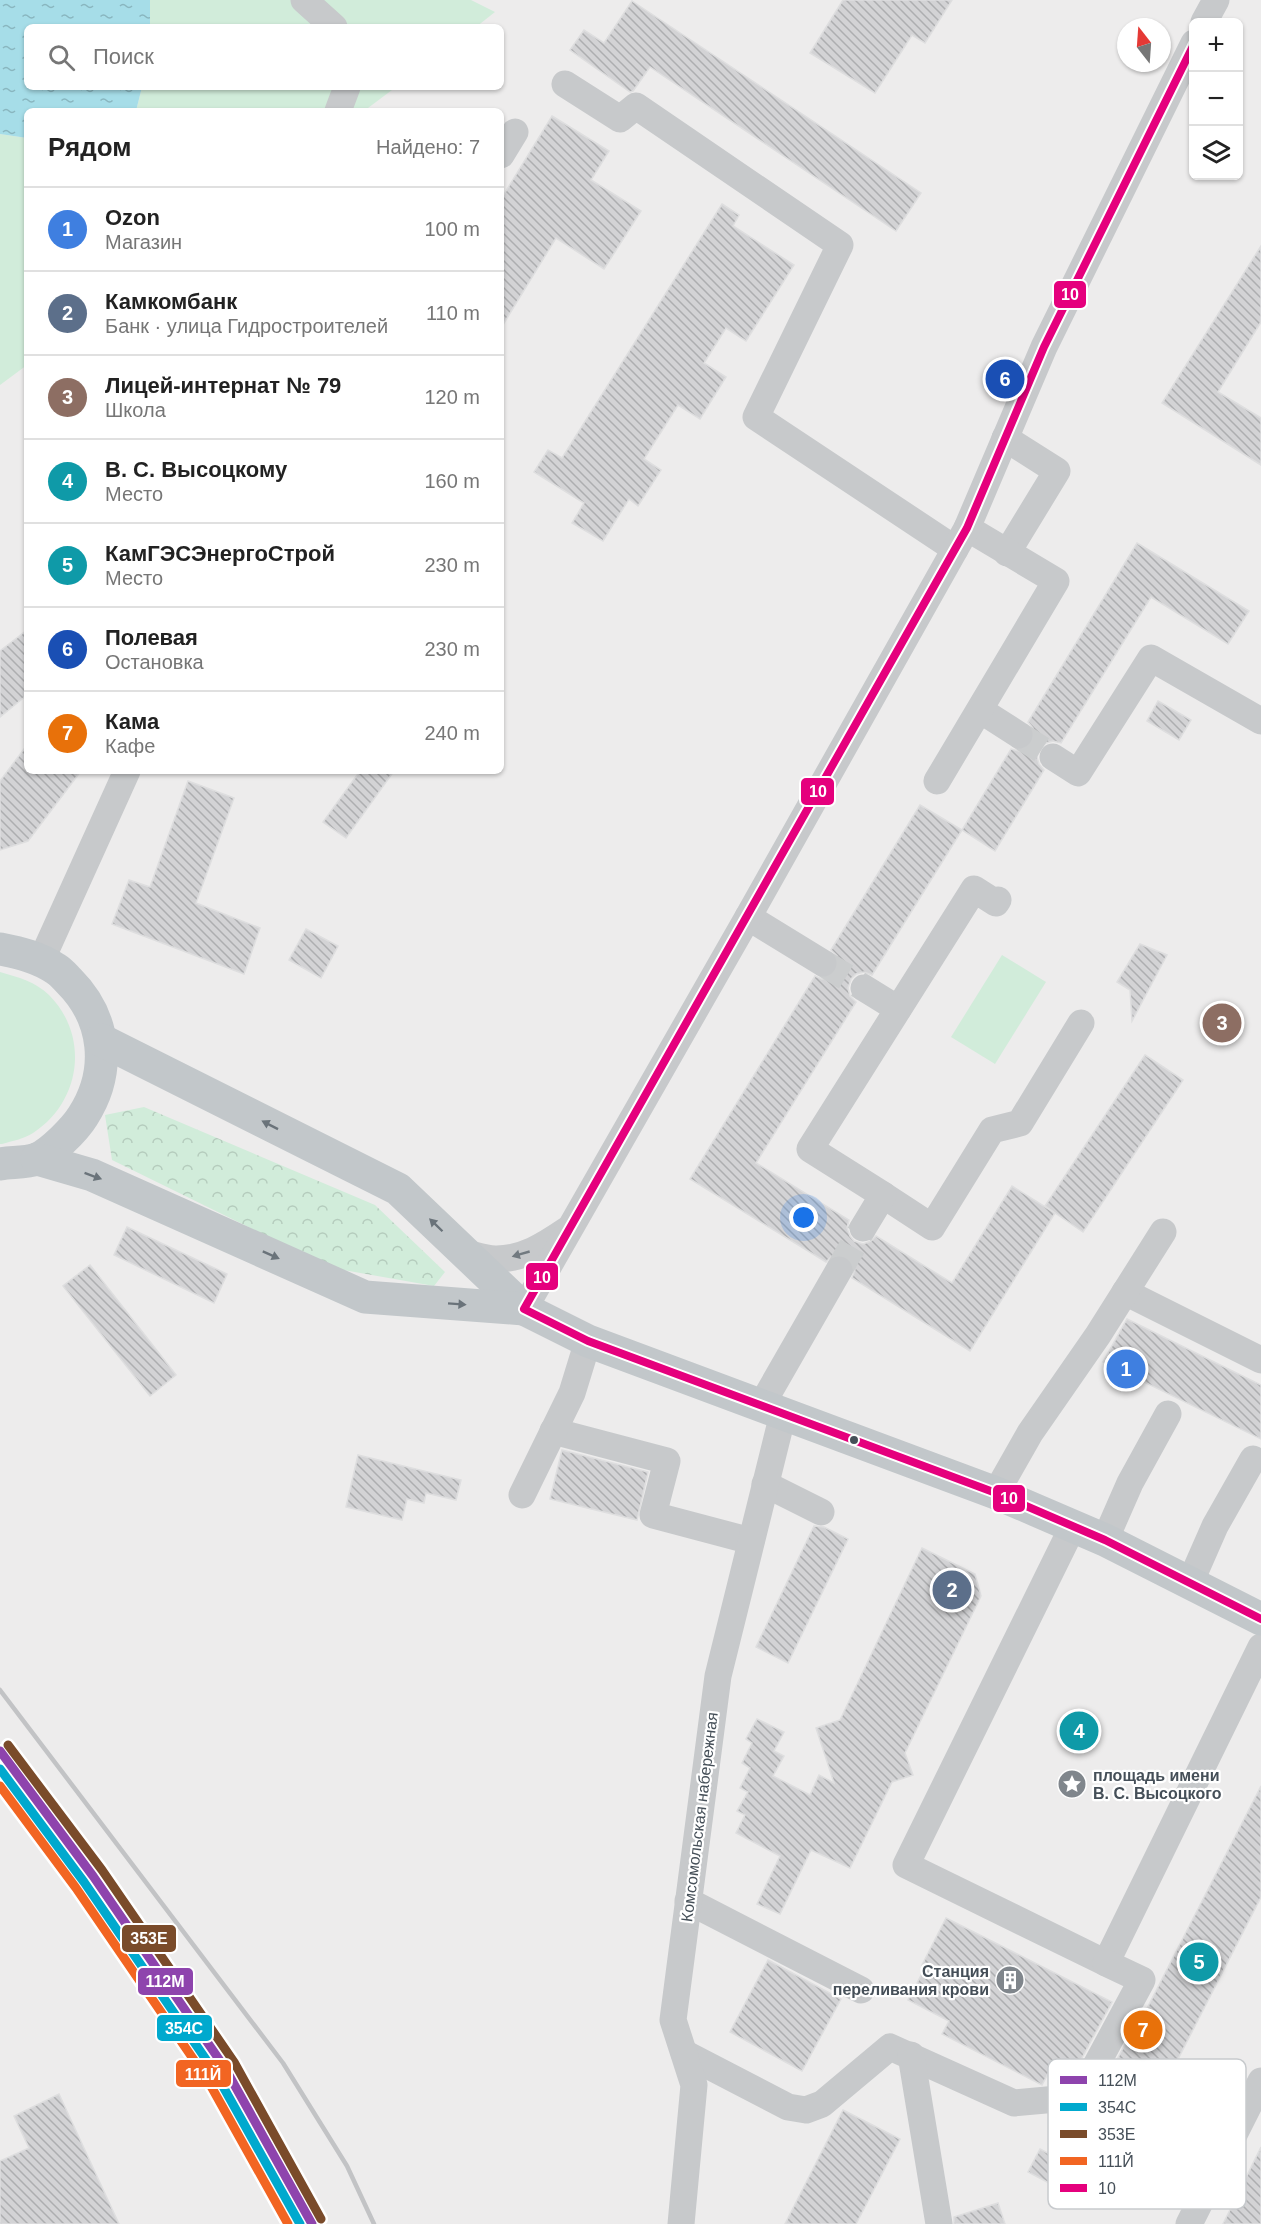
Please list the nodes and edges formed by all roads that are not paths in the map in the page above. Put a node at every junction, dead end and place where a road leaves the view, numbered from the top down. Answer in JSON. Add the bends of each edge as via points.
{"nodes":[{"id":1,"x":304,"y":0,"type":"edge"},
{"id":2,"x":1216,"y":0,"type":"edge"},
{"id":3,"x":1206,"y":18,"type":"edge"},
{"id":4,"x":331,"y":24,"type":"edge"},
{"id":5,"x":1189,"y":53,"type":"edge"},
{"id":6,"x":565,"y":84,"type":"dead end"},
{"id":7,"x":345,"y":90,"type":"edge"},
{"id":8,"x":339,"y":108,"type":"edge"},
{"id":9,"x":515,"y":132,"type":"dead end"},
{"id":10,"x":504,"y":150,"type":"edge"},
{"id":11,"x":1005,"y":438,"type":"junction"},
{"id":12,"x":961,"y":538,"type":"junction"},
{"id":13,"x":1007,"y":553,"type":"junction"},
{"id":14,"x":980,"y":710,"type":"junction"},
{"id":15,"x":1261,"y":721,"type":"edge"},
{"id":16,"x":1019,"y":735,"type":"tunnel mouth"},
{"id":17,"x":1053,"y":757,"type":"tunnel mouth"},
{"id":18,"x":126,"y":774,"type":"edge"},
{"id":19,"x":937,"y":781,"type":"dead end"},
{"id":20,"x":998,"y":900,"type":"dead end"},
{"id":21,"x":748,"y":917,"type":"junction"},
{"id":22,"x":0,"y":949,"type":"edge"},
{"id":23,"x":41,"y":961,"type":"junction"},
{"id":24,"x":823,"y":963,"type":"tunnel mouth"},
{"id":25,"x":864,"y":988,"type":"tunnel mouth"},
{"id":26,"x":898,"y":1009,"type":"junction"},
{"id":27,"x":1081,"y":1023,"type":"dead end"},
{"id":28,"x":101,"y":1040,"type":"junction"},
{"id":29,"x":37,"y":1159,"type":"junction"},
{"id":30,"x":0,"y":1164,"type":"edge"},
{"id":31,"x":884,"y":1195,"type":"junction"},
{"id":32,"x":570,"y":1227,"type":"junction"},
{"id":33,"x":863,"y":1228,"type":"tunnel mouth"},
{"id":34,"x":1162,"y":1232,"type":"dead end"},
{"id":35,"x":466,"y":1253,"type":"junction"},
{"id":36,"x":839,"y":1270,"type":"tunnel mouth"},
{"id":37,"x":1125,"y":1292,"type":"junction"},
{"id":38,"x":524,"y":1309,"type":"junction"},
{"id":39,"x":588,"y":1341,"type":"junction"},
{"id":40,"x":1261,"y":1360,"type":"edge"},
{"id":41,"x":772,"y":1410,"type":"junction"},
{"id":42,"x":1168,"y":1414,"type":"dead end"},
{"id":43,"x":553,"y":1431,"type":"junction"},
{"id":44,"x":1253,"y":1459,"type":"dead end"},
{"id":45,"x":765,"y":1484,"type":"junction"},
{"id":46,"x":996,"y":1493,"type":"junction"},
{"id":47,"x":522,"y":1495,"type":"dead end"},
{"id":48,"x":821,"y":1512,"type":"dead end"},
{"id":49,"x":1073,"y":1526,"type":"junction"},
{"id":50,"x":751,"y":1540,"type":"junction"},
{"id":51,"x":1106,"y":1540,"type":"junction"},
{"id":52,"x":1190,"y":1583,"type":"junction"},
{"id":53,"x":1261,"y":1619,"type":"edge"},
{"id":54,"x":1261,"y":1647,"type":"edge"},
{"id":55,"x":688,"y":1901,"type":"junction"},
{"id":56,"x":1106,"y":1962,"type":"junction"},
{"id":57,"x":861,"y":1990,"type":"dead end"},
{"id":58,"x":684,"y":2054,"type":"junction"},
{"id":59,"x":911,"y":2055,"type":"junction"},
{"id":60,"x":1099,"y":2059,"type":"edge"},
{"id":61,"x":1261,"y":2081,"type":"edge"},
{"id":62,"x":1048,"y":2100,"type":"edge"},
{"id":63,"x":1246,"y":2111,"type":"edge"},
{"id":64,"x":1197,"y":2209,"type":"edge"},
{"id":65,"x":681,"y":2224,"type":"edge"},
{"id":66,"x":939,"y":2224,"type":"edge"},
{"id":67,"x":1189,"y":2224,"type":"edge"}],
"edges":[{"from":1,"to":4,"type":"street"},
{"from":2,"to":3,"type":"street"},
{"from":5,"to":11,"type":"street","via":[[1044,347]]},
{"from":6,"to":12,"type":"street","via":[[620,119],[636,106],[840,244],[756,417]]},
{"from":7,"to":8,"type":"street"},
{"from":9,"to":10,"type":"street"},
{"from":11,"to":12,"type":"street"},
{"from":11,"to":13,"type":"street","via":[[1057,471]]},
{"from":12,"to":13,"type":"street"},
{"from":12,"to":21,"type":"street"},
{"from":13,"to":14,"type":"street","via":[[1056,581]]},
{"from":14,"to":16,"type":"street"},
{"from":14,"to":19,"type":"street"},
{"from":15,"to":17,"type":"street","via":[[1150,658],[1078,773]]},
{"from":18,"to":23,"type":"street"},
{"from":20,"to":26,"type":"street","via":[[996,903],[974,889]]},
{"from":21,"to":24,"type":"street"},
{"from":21,"to":32,"type":"street"},
{"from":22,"to":23,"type":"main road"},
{"from":23,"to":28,"type":"main road","via":[[58,969],[82,994]]},
{"from":25,"to":26,"type":"street"},
{"from":26,"to":31,"type":"street","via":[[810,1149]]},
{"from":27,"to":31,"type":"street","via":[[1020,1123],[992,1130],[932,1227]]},
{"from":28,"to":29,"type":"main road","via":[[101,1074],[92,1102],[76,1127]]},
{"from":35,"to":28,"type":"main road","one_way":true,"via":[[399,1189]]},
{"from":29,"to":30,"type":"main road"},
{"from":29,"to":38,"type":"main road","one_way":true,"via":[[92,1175],[365,1297]]},
{"from":31,"to":33,"type":"street"},
{"from":32,"to":35,"type":"street","one_way":true,"via":[[545,1245],[520,1256],[494,1259]]},
{"from":32,"to":38,"type":"street"},
{"from":34,"to":37,"type":"street"},
{"from":35,"to":38,"type":"main road"},
{"from":36,"to":41,"type":"street","name":"Комсомольская набережная"},
{"from":37,"to":40,"type":"street"},
{"from":37,"to":46,"type":"street","via":[[1030,1433]]},
{"from":38,"to":39,"type":"main road"},
{"from":39,"to":41,"type":"main road"},
{"from":39,"to":43,"type":"street","via":[[572,1394]]},
{"from":41,"to":45,"type":"street","name":"Комсомольская набережная"},
{"from":41,"to":46,"type":"main road"},
{"from":42,"to":51,"type":"street","via":[[1130,1483]]},
{"from":43,"to":47,"type":"street"},
{"from":43,"to":50,"type":"street","via":[[667,1461],[653,1515]]},
{"from":44,"to":52,"type":"street","via":[[1215,1526]]},
{"from":45,"to":48,"type":"street"},
{"from":45,"to":50,"type":"street","name":"Комсомольская набережная"},
{"from":46,"to":49,"type":"main road"},
{"from":49,"to":51,"type":"main road"},
{"from":49,"to":56,"type":"street","via":[[906,1865]]},
{"from":50,"to":55,"type":"street","name":"Комсомольская набережная","via":[[717,1676]]},
{"from":51,"to":52,"type":"main road"},
{"from":52,"to":53,"type":"main road"},
{"from":54,"to":56,"type":"street"},
{"from":55,"to":57,"type":"street"},
{"from":55,"to":58,"type":"street","name":"Комсомольская набережная","via":[[673,2020]]},
{"from":56,"to":60,"type":"street","via":[[1142,1980]]},
{"from":58,"to":59,"type":"street","via":[[788,2107],[806,2110],[822,2104],[890,2047]]},
{"from":58,"to":65,"type":"street","name":"Комсомольская набережная","via":[[694,2085]]},
{"from":59,"to":62,"type":"street","via":[[1014,2103]]},
{"from":59,"to":66,"type":"street"},
{"from":61,"to":63,"type":"street"},
{"from":64,"to":67,"type":"street"}]}
